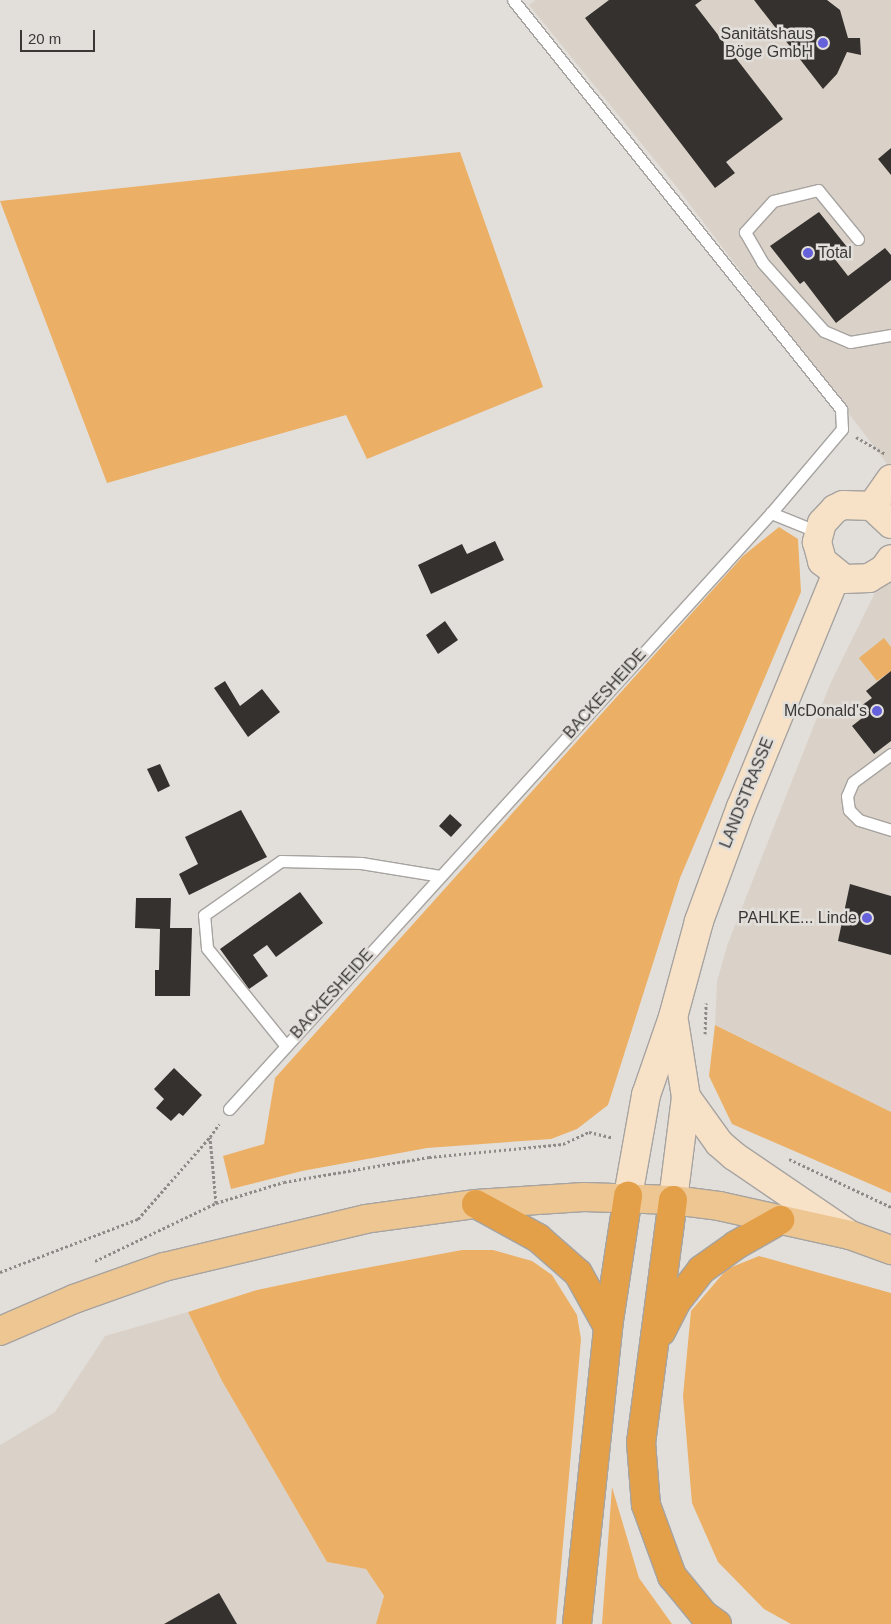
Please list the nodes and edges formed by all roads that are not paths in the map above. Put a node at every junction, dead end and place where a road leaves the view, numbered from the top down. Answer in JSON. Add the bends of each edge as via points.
{"nodes":[{"id":1,"x":514,"y":0,"type":"edge"},
{"id":2,"x":858,"y":239,"type":"dead end"},
{"id":3,"x":891,"y":335,"type":"edge"},
{"id":4,"x":891,"y":479,"type":"edge"},
{"id":5,"x":771,"y":513,"type":"junction"},
{"id":6,"x":881,"y":515,"type":"edge"},
{"id":7,"x":818,"y":532,"type":"junction"},
{"id":8,"x":891,"y":559,"type":"edge"},
{"id":9,"x":836,"y":575,"type":"junction"},
{"id":10,"x":891,"y":754,"type":"edge"},
{"id":11,"x":891,"y":830,"type":"edge"},
{"id":12,"x":440,"y":876,"type":"junction"},
{"id":13,"x":673,"y":1017,"type":"junction"},
{"id":14,"x":286,"y":1046,"type":"junction"},
{"id":15,"x":686,"y":1098,"type":"junction"},
{"id":16,"x":229,"y":1109,"type":"road end"},
{"id":17,"x":628,"y":1196,"type":"junction"},
{"id":18,"x":673,"y":1200,"type":"junction"},
{"id":19,"x":476,"y":1204,"type":"junction"},
{"id":20,"x":780,"y":1220,"type":"junction"},
{"id":21,"x":850,"y":1235,"type":"junction"},
{"id":22,"x":891,"y":1250,"type":"edge"},
{"id":23,"x":608,"y":1327,"type":"junction"},
{"id":24,"x":0,"y":1331,"type":"edge"},
{"id":25,"x":654,"y":1346,"type":"junction"},
{"id":26,"x":577,"y":1624,"type":"edge"},
{"id":27,"x":717,"y":1624,"type":"edge"}],
"edges":[{"from":1,"to":5,"type":"lane","name":"BACKESHEIDE","via":[[841,409],[842,429]]},
{"from":2,"to":3,"type":"lane","via":[[818,190],[773,201],[745,232],[762,262],[824,331],[850,342]]},
{"from":4,"to":6,"type":"main road"},
{"from":5,"to":7,"type":"lane"},
{"from":5,"to":12,"type":"lane","name":"BACKESHEIDE"},
{"from":6,"to":7,"type":"main road","via":[[853,503],[835,509]]},
{"from":7,"to":9,"type":"main road","via":[[822,561]]},
{"from":8,"to":9,"type":"main road","via":[[884,569],[869,578],[852,580]]},
{"from":9,"to":13,"type":"main road","name":"LANDSTRASSE","via":[[715,874]]},
{"from":10,"to":11,"type":"lane","via":[[853,782],[847,796],[849,810],[859,820]]},
{"from":12,"to":14,"type":"lane","name":"BACKESHEIDE"},
{"from":12,"to":14,"type":"lane","name":"BACKESHEIDE","via":[[361,864],[281,861],[204,915],[206,948]]},
{"from":13,"to":15,"type":"main road","name":"LANDSTRASSE"},
{"from":13,"to":17,"type":"main road","name":"LANDSTRASSE","via":[[646,1095]]},
{"from":14,"to":16,"type":"lane","name":"BACKESHEIDE"},
{"from":15,"to":18,"type":"main road","name":"LANDSTRASSE"},
{"from":15,"to":21,"type":"main road","via":[[719,1143],[734,1156]]},
{"from":17,"to":18,"type":"main road"},
{"from":17,"to":19,"type":"main road"},
{"from":17,"to":23,"type":"highway"},
{"from":18,"to":20,"type":"main road"},
{"from":18,"to":25,"type":"highway"},
{"from":19,"to":23,"type":"highway","via":[[538,1238],[578,1273]]},
{"from":19,"to":24,"type":"main road","via":[[365,1219],[164,1267],[74,1298]]},
{"from":20,"to":21,"type":"main road"},
{"from":20,"to":25,"type":"highway","via":[[701,1270],[677,1301]]},
{"from":21,"to":22,"type":"main road"},
{"from":23,"to":26,"type":"highway"},
{"from":25,"to":27,"type":"highway","via":[[642,1442],[646,1504],[672,1576],[704,1615]]}]}
